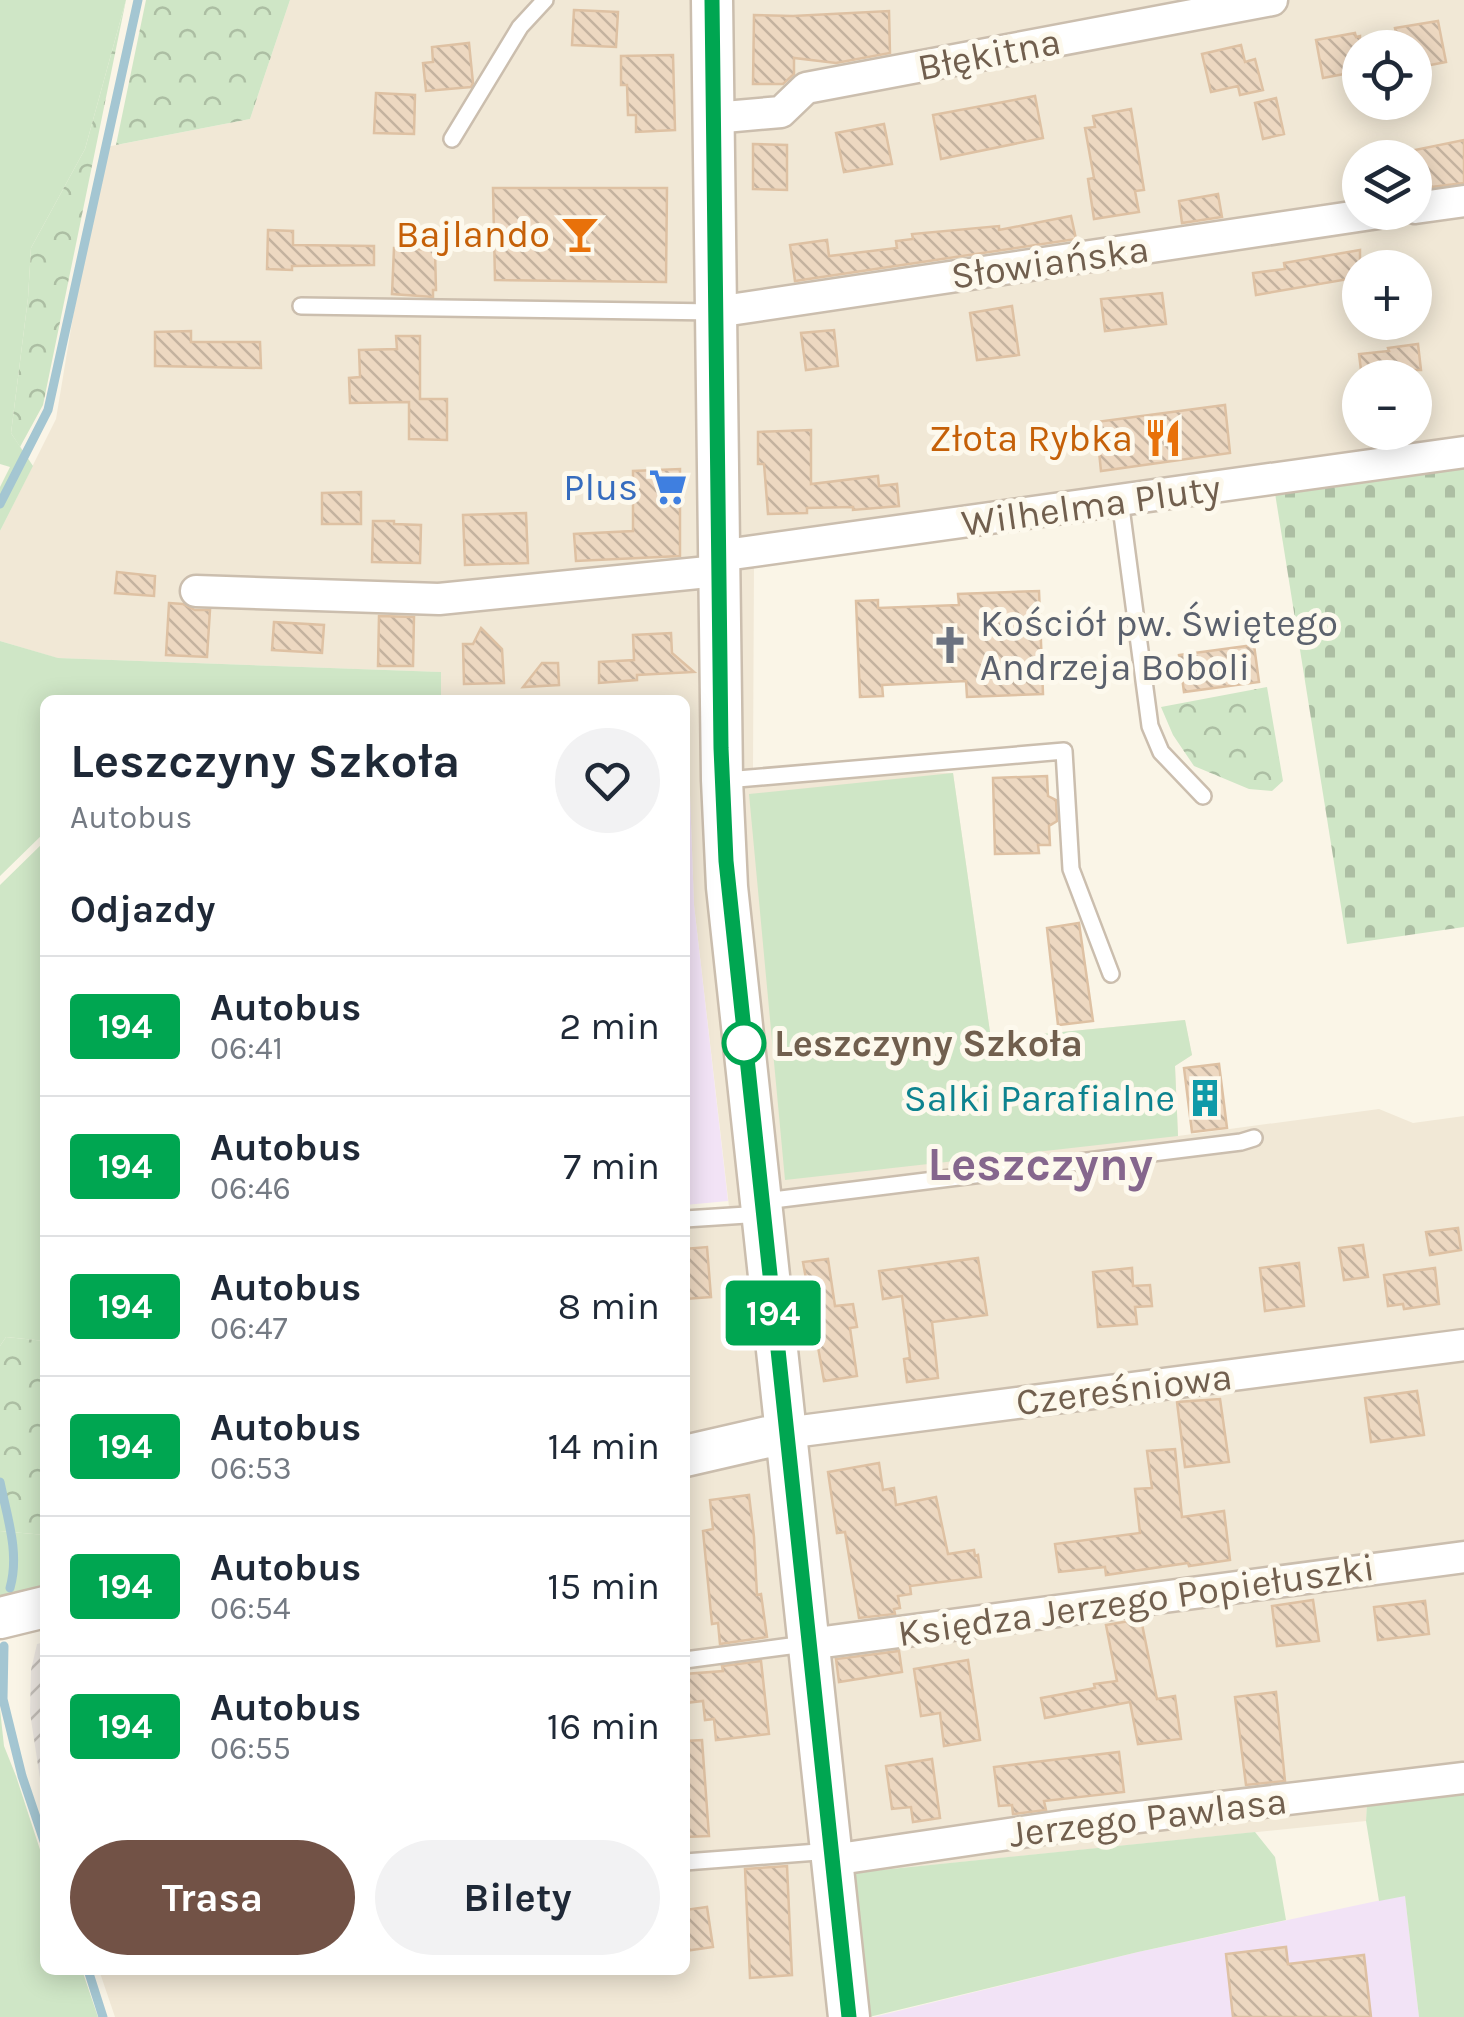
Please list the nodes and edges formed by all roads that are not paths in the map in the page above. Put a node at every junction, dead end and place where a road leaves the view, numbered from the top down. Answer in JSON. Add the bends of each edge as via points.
{"nodes":[{"id":1,"x":545,"y":0,"type":"edge"},
{"id":2,"x":712,"y":0,"type":"edge"},
{"id":3,"x":1272,"y":0,"type":"edge"},
{"id":4,"x":713,"y":118,"type":"junction"},
{"id":5,"x":452,"y":140,"type":"dead end"},
{"id":6,"x":1464,"y":201,"type":"edge"},
{"id":7,"x":1432,"y":206,"type":"edge"},
{"id":8,"x":1342,"y":218,"type":"edge"},
{"id":9,"x":301,"y":306,"type":"dead end"},
{"id":10,"x":716,"y":312,"type":"junction"},
{"id":11,"x":1464,"y":452,"type":"edge"},
{"id":12,"x":1120,"y":500,"type":"junction"},
{"id":13,"x":718,"y":564,"type":"junction"},
{"id":14,"x":196,"y":591,"type":"dead end"},
{"id":15,"x":722,"y":780,"type":"junction"},
{"id":16,"x":1203,"y":796,"type":"dead end"},
{"id":17,"x":1111,"y":974,"type":"dead end"},
{"id":18,"x":1254,"y":1138,"type":"dead end"},
{"id":19,"x":761,"y":1208,"type":"junction"},
{"id":20,"x":690,"y":1218,"type":"edge"},
{"id":21,"x":1464,"y":1345,"type":"edge"},
{"id":22,"x":785,"y":1433,"type":"junction"},
{"id":23,"x":690,"y":1455,"type":"edge"},
{"id":24,"x":1464,"y":1557,"type":"edge"},
{"id":25,"x":40,"y":1609,"type":"edge"},
{"id":26,"x":0,"y":1618,"type":"edge"},
{"id":27,"x":808,"y":1644,"type":"junction"},
{"id":28,"x":690,"y":1659,"type":"edge"},
{"id":29,"x":1464,"y":1778,"type":"edge"},
{"id":30,"x":831,"y":1855,"type":"junction"},
{"id":31,"x":690,"y":1862,"type":"edge"},
{"id":32,"x":848,"y":2017,"type":"edge"}],
"edges":[{"from":1,"to":5,"type":"lane","via":[[520,27]]},
{"from":2,"to":4,"type":"street"},
{"from":3,"to":4,"type":"street","name":"Błękitna","via":[[806,88],[781,112]]},
{"from":4,"to":10,"type":"street"},
{"from":6,"to":7,"type":"street"},
{"from":8,"to":10,"type":"street","name":"Słowiańska"},
{"from":9,"to":10,"type":"lane"},
{"from":10,"to":13,"type":"street"},
{"from":11,"to":12,"type":"street","name":"Wilhelma Pluty"},
{"from":12,"to":13,"type":"street","name":"Wilhelma Pluty"},
{"from":12,"to":16,"type":"lane","via":[[1150,726],[1161,752]]},
{"from":13,"to":14,"type":"street","name":"Wilhelma Pluty","via":[[439,599]]},
{"from":13,"to":15,"type":"street"},
{"from":15,"to":17,"type":"lane","via":[[1064,751],[1071,869]]},
{"from":15,"to":19,"type":"street"},
{"from":18,"to":19,"type":"lane"},
{"from":19,"to":20,"type":"lane"},
{"from":19,"to":22,"type":"street"},
{"from":21,"to":22,"type":"street","name":"Czereśniowa"},
{"from":22,"to":23,"type":"street"},
{"from":22,"to":27,"type":"street"},
{"from":24,"to":27,"type":"street","name":"Księdza Jerzego Popiełuszki"},
{"from":25,"to":26,"type":"street"},
{"from":27,"to":28,"type":"lane"},
{"from":27,"to":30,"type":"street"},
{"from":29,"to":30,"type":"street","name":"Jerzego Pawlasa"},
{"from":30,"to":31,"type":"lane"},
{"from":30,"to":32,"type":"street"}]}
